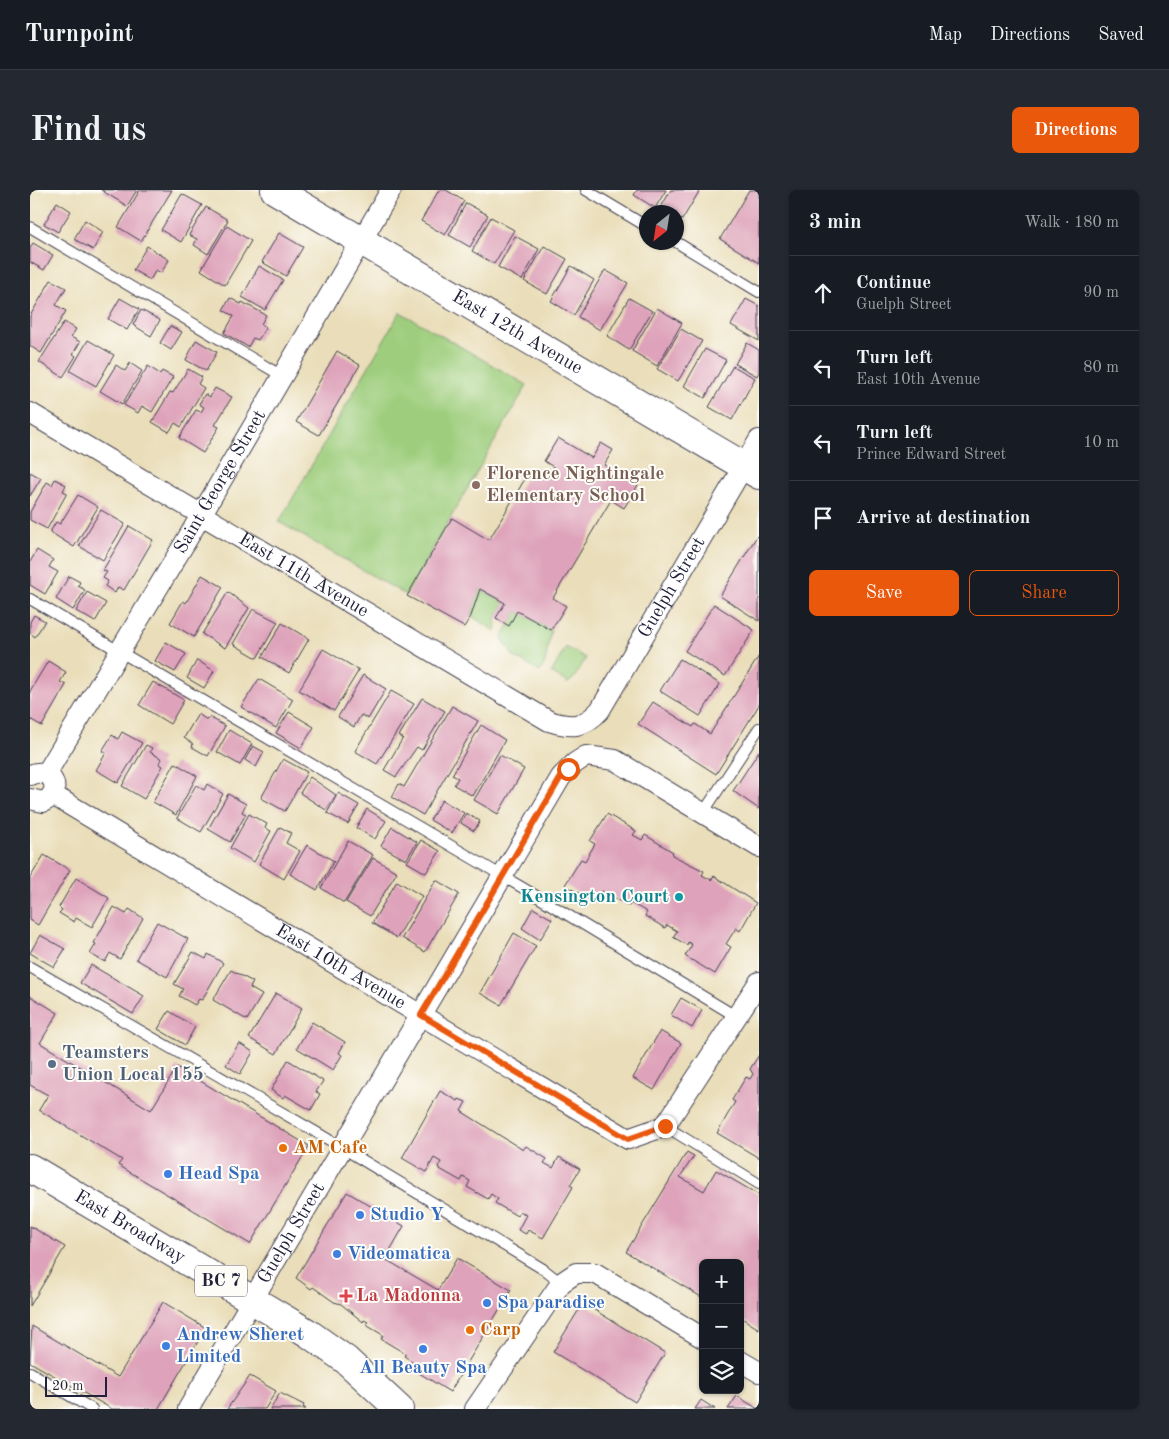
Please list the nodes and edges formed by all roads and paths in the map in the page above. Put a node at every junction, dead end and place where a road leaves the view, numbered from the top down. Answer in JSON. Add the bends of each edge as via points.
{"nodes":[{"id":1,"x":276,"y":190,"type":"edge"},
{"id":2,"x":391,"y":190,"type":"edge"},
{"id":3,"x":586,"y":190,"type":"edge"},
{"id":4,"x":639,"y":222,"type":"edge"},
{"id":5,"x":30,"y":227,"type":"edge"},
{"id":6,"x":361,"y":241,"type":"junction"},
{"id":7,"x":684,"y":247,"type":"edge"},
{"id":8,"x":759,"y":292,"type":"edge"},
{"id":9,"x":282,"y":376,"type":"junction"},
{"id":10,"x":30,"y":413,"type":"edge"},
{"id":11,"x":759,"y":440,"type":"edge"},
{"id":12,"x":751,"y":471,"type":"edge"},
{"id":13,"x":202,"y":514,"type":"junction"},
{"id":14,"x":30,"y":599,"type":"edge"},
{"id":15,"x":120,"y":652,"type":"junction"},
{"id":16,"x":579,"y":726,"type":"joint"},
{"id":17,"x":759,"y":728,"type":"edge"},
{"id":18,"x":38,"y":774,"type":"edge"},
{"id":19,"x":53,"y":795,"type":"junction"},
{"id":20,"x":30,"y":800,"type":"edge"},
{"id":21,"x":703,"y":813,"type":"junction"},
{"id":22,"x":759,"y":846,"type":"edge"},
{"id":23,"x":502,"y":876,"type":"junction"},
{"id":24,"x":30,"y":967,"type":"edge"},
{"id":25,"x":756,"y":993,"type":"edge"},
{"id":26,"x":421,"y":1015,"type":"junction"},
{"id":27,"x":737,"y":1017,"type":"junction"},
{"id":28,"x":665,"y":1126,"type":"junction"},
{"id":29,"x":343,"y":1148,"type":"junction"},
{"id":30,"x":30,"y":1168,"type":"edge"},
{"id":31,"x":759,"y":1184,"type":"edge"},
{"id":32,"x":561,"y":1284,"type":"junction"},
{"id":33,"x":254,"y":1300,"type":"junction"},
{"id":34,"x":699,"y":1336,"type":"edge"},
{"id":35,"x":744,"y":1363,"type":"edge"},
{"id":36,"x":30,"y":1372,"type":"edge"},
{"id":37,"x":759,"y":1372,"type":"edge"},
{"id":38,"x":92,"y":1409,"type":"edge"},
{"id":39,"x":188,"y":1409,"type":"edge"},
{"id":40,"x":400,"y":1409,"type":"edge"},
{"id":41,"x":474,"y":1409,"type":"edge"}],
"edges":[{"from":1,"to":6,"type":"street","name":"East 12th Avenue"},
{"from":2,"to":6,"type":"street","name":"Saint George Street"},
{"from":3,"to":4,"type":"lane"},
{"from":5,"to":9,"type":"lane"},
{"from":6,"to":9,"type":"street","name":"Saint George Street"},
{"from":6,"to":12,"type":"street","name":"East 12th Avenue"},
{"from":7,"to":8,"type":"lane"},
{"from":9,"to":13,"type":"street","name":"Saint George Street"},
{"from":10,"to":13,"type":"street","name":"East 11th Avenue"},
{"from":11,"to":12,"type":"street","name":"Guelph Street"},
{"from":12,"to":16,"type":"street","name":"Guelph Street","via":[[600,710]]},
{"from":13,"to":15,"type":"street","name":"Saint George Street"},
{"from":13,"to":16,"type":"street","name":"East 11th Avenue","via":[[549,721]]},
{"from":14,"to":15,"type":"lane"},
{"from":15,"to":18,"type":"street","name":"Saint George Street"},
{"from":15,"to":23,"type":"lane"},
{"from":17,"to":21,"type":"lane"},
{"from":18,"to":19,"type":"street","via":[[54,783]]},
{"from":19,"to":20,"type":"street","via":[[43,802]]},
{"from":19,"to":26,"type":"street","name":"East 10th Avenue"},
{"from":21,"to":22,"type":"street"},
{"from":21,"to":23,"type":"street","name":"Guelph Street","via":[[615,760],[586,756],[561,777]]},
{"from":23,"to":26,"type":"street","name":"Guelph Street"},
{"from":23,"to":27,"type":"lane"},
{"from":24,"to":29,"type":"lane"},
{"from":25,"to":27,"type":"street"},
{"from":26,"to":28,"type":"street","name":"East 10th Avenue","via":[[628,1139]]},
{"from":26,"to":29,"type":"street","name":"Guelph Street"},
{"from":27,"to":28,"type":"street"},
{"from":28,"to":31,"type":"lane"},
{"from":29,"to":32,"type":"lane","via":[[543,1269]]},
{"from":29,"to":33,"type":"street","name":"Guelph Street"},
{"from":30,"to":33,"type":"street","name":"East Broadway","number":"BC 7"},
{"from":32,"to":34,"type":"street","via":[[576,1273],[595,1273]]},
{"from":32,"to":41,"type":"street"},
{"from":33,"to":39,"type":"street","name":"Guelph Street"},
{"from":33,"to":40,"type":"street","name":"East Broadway","number":"BC 7","via":[[346,1360]]},
{"from":35,"to":37,"type":"street"},
{"from":36,"to":38,"type":"lane"}]}
